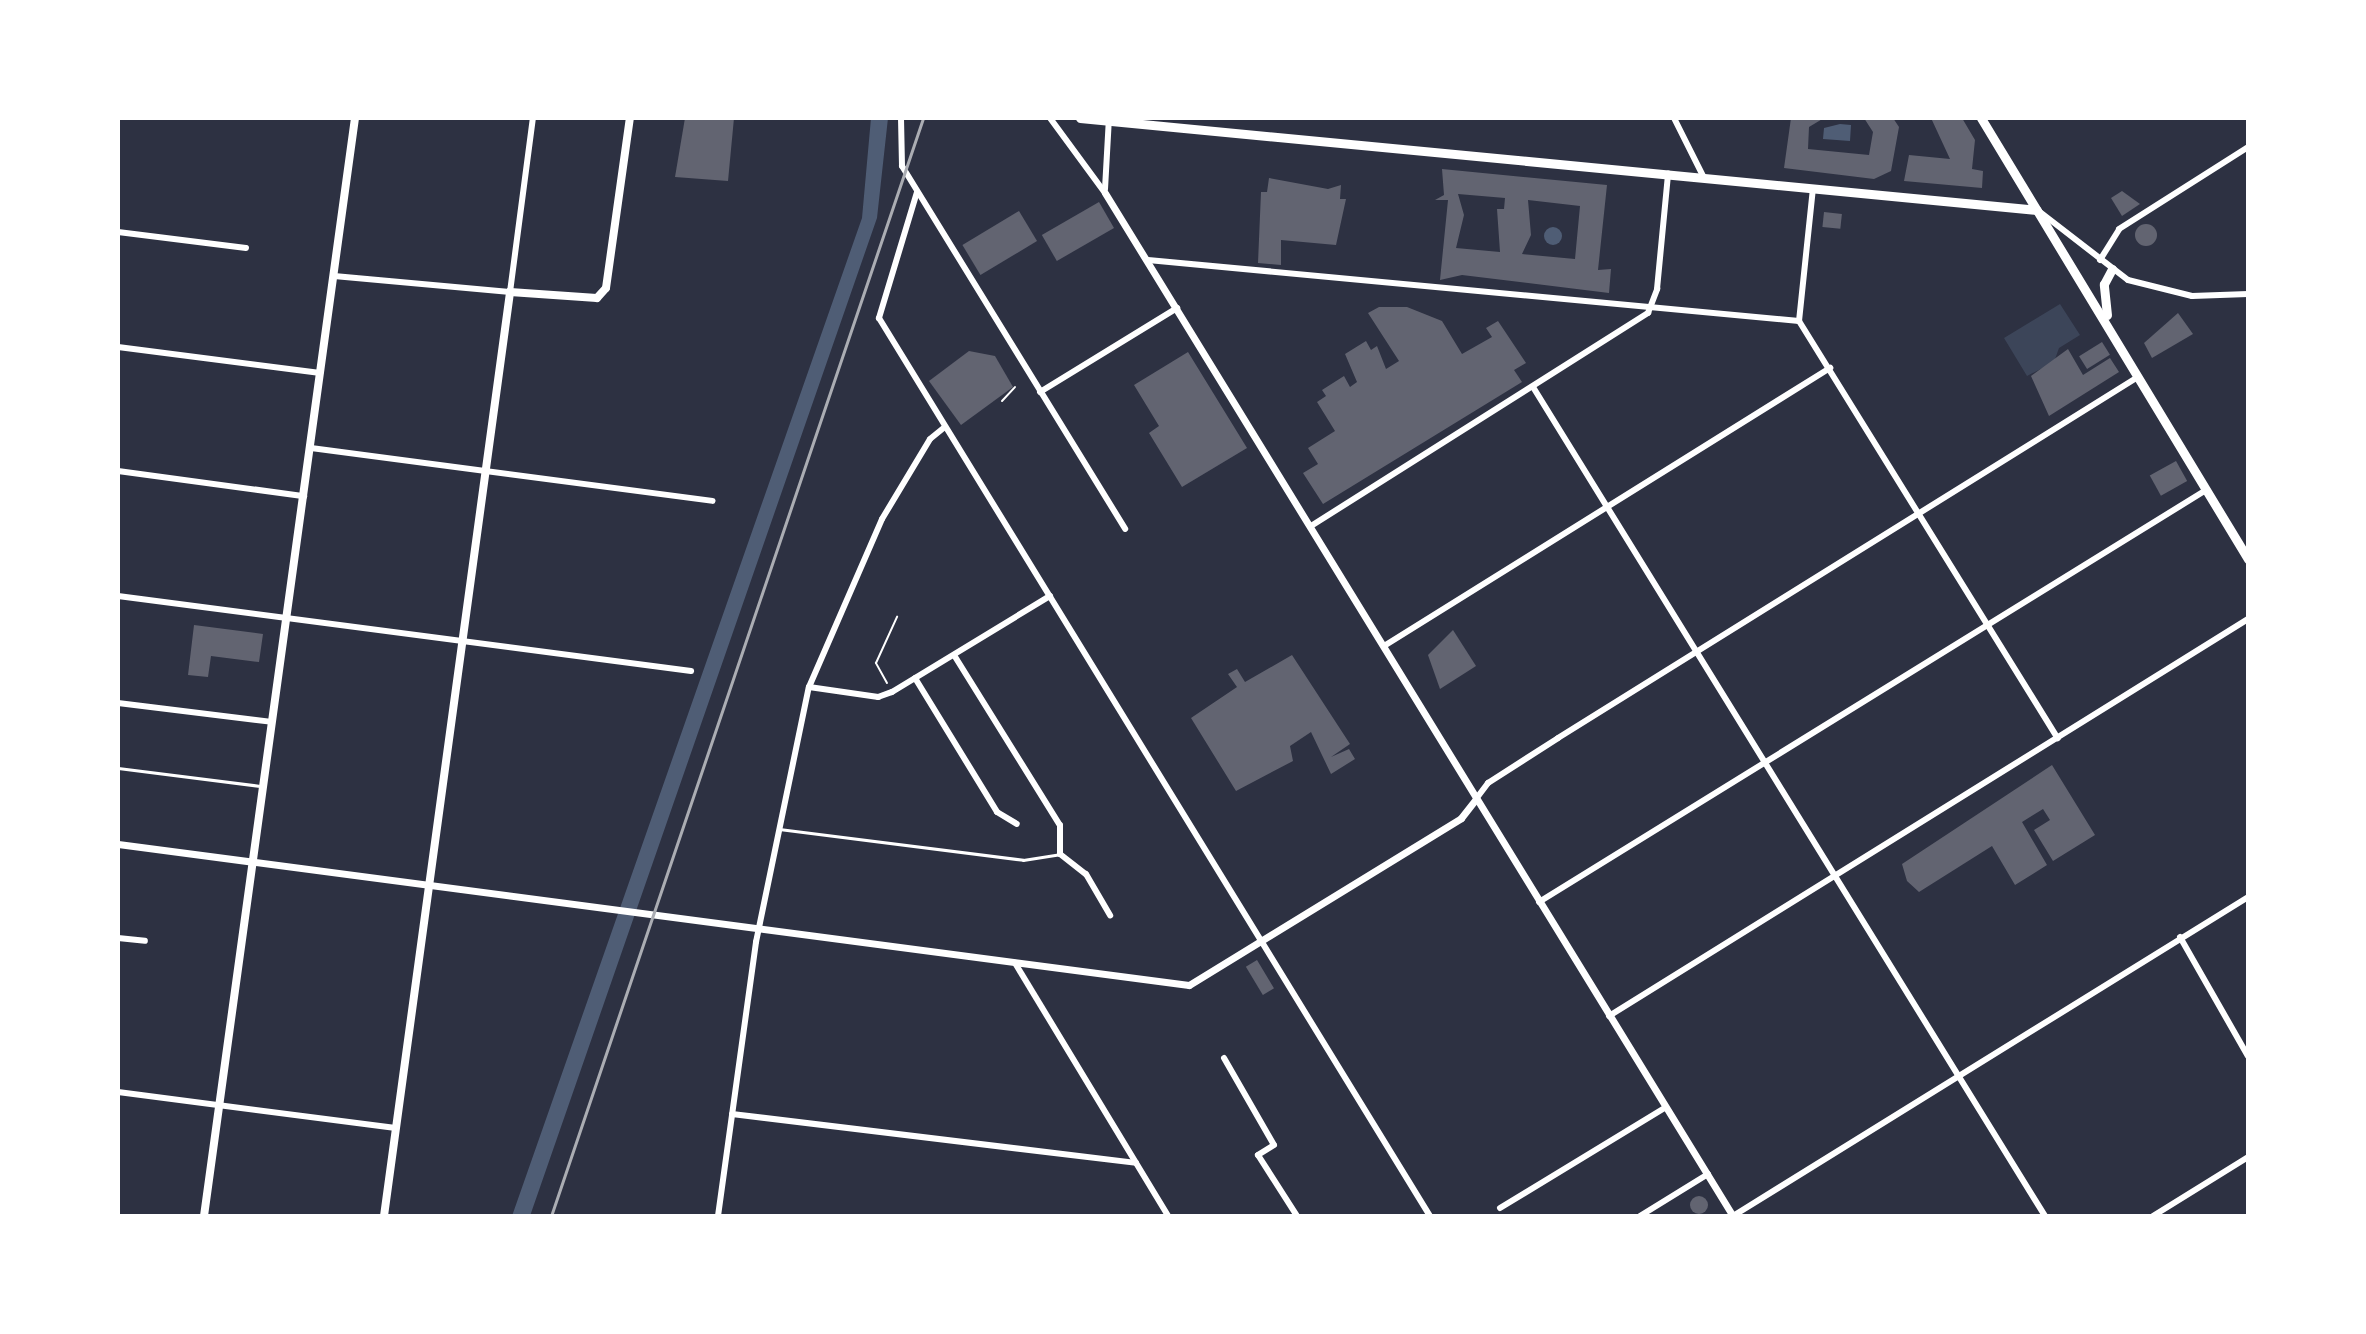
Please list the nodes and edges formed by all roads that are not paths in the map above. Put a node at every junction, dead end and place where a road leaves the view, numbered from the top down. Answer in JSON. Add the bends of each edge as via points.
{"nodes":[{"id":1,"x":355,"y":118,"type":"edge"},
{"id":2,"x":533,"y":118,"type":"edge"},
{"id":3,"x":630,"y":118,"type":"edge"},
{"id":4,"x":901,"y":118,"type":"edge"},
{"id":5,"x":1050,"y":118,"type":"edge"},
{"id":6,"x":1080,"y":118,"type":"edge"},
{"id":7,"x":1674,"y":118,"type":"edge"},
{"id":8,"x":1981,"y":118,"type":"edge"},
{"id":9,"x":1108,"y":119,"type":"edge"},
{"id":10,"x":2248,"y":147,"type":"edge"},
{"id":11,"x":1668,"y":174,"type":"junction"},
{"id":12,"x":1704,"y":178,"type":"junction"},
{"id":13,"x":1813,"y":188,"type":"junction"},
{"id":14,"x":917,"y":192,"type":"junction"},
{"id":15,"x":1105,"y":193,"type":"junction"},
{"id":16,"x":2037,"y":210,"type":"junction"},
{"id":17,"x":118,"y":232,"type":"edge"},
{"id":18,"x":246,"y":248,"type":"dead end"},
{"id":19,"x":1148,"y":260,"type":"junction"},
{"id":20,"x":2100,"y":260,"type":"junction"},
{"id":21,"x":2112,"y":269,"type":"junction"},
{"id":22,"x":334,"y":276,"type":"junction"},
{"id":23,"x":510,"y":292,"type":"junction"},
{"id":24,"x":2248,"y":294,"type":"edge"},
{"id":25,"x":1654,"y":306,"type":"junction"},
{"id":26,"x":1177,"y":308,"type":"junction"},
{"id":27,"x":1799,"y":321,"type":"junction"},
{"id":28,"x":2110,"y":326,"type":"junction"},
{"id":29,"x":118,"y":347,"type":"edge"},
{"id":30,"x":1830,"y":368,"type":"junction"},
{"id":31,"x":320,"y":373,"type":"junction"},
{"id":32,"x":2138,"y":377,"type":"junction"},
{"id":33,"x":1533,"y":387,"type":"junction"},
{"id":34,"x":1040,"y":392,"type":"junction"},
{"id":35,"x":945,"y":427,"type":"junction"},
{"id":36,"x":311,"y":448,"type":"junction"},
{"id":37,"x":486,"y":470,"type":"junction"},
{"id":38,"x":118,"y":471,"type":"edge"},
{"id":39,"x":2206,"y":490,"type":"junction"},
{"id":40,"x":304,"y":496,"type":"junction"},
{"id":41,"x":713,"y":501,"type":"dead end"},
{"id":42,"x":1605,"y":507,"type":"junction"},
{"id":43,"x":1919,"y":514,"type":"junction"},
{"id":44,"x":1311,"y":526,"type":"junction"},
{"id":45,"x":1125,"y":529,"type":"dead end"},
{"id":46,"x":2248,"y":559,"type":"edge"},
{"id":47,"x":118,"y":596,"type":"edge"},
{"id":48,"x":1050,"y":596,"type":"junction"},
{"id":49,"x":286,"y":617,"type":"junction"},
{"id":50,"x":2248,"y":619,"type":"edge"},
{"id":51,"x":1988,"y":625,"type":"junction"},
{"id":52,"x":462,"y":642,"type":"junction"},
{"id":53,"x":1384,"y":646,"type":"junction"},
{"id":54,"x":1694,"y":653,"type":"junction"},
{"id":55,"x":954,"y":655,"type":"junction"},
{"id":56,"x":691,"y":671,"type":"dead end"},
{"id":57,"x":915,"y":678,"type":"junction"},
{"id":58,"x":809,"y":687,"type":"junction"},
{"id":59,"x":118,"y":703,"type":"edge"},
{"id":60,"x":272,"y":722,"type":"junction"},
{"id":61,"x":2058,"y":738,"type":"junction"},
{"id":62,"x":1763,"y":765,"type":"junction"},
{"id":63,"x":118,"y":768,"type":"edge"},
{"id":64,"x":264,"y":786,"type":"junction"},
{"id":65,"x":1476,"y":799,"type":"junction"},
{"id":66,"x":1017,"y":824,"type":"dead end"},
{"id":67,"x":779,"y":829,"type":"junction"},
{"id":68,"x":118,"y":844,"type":"edge"},
{"id":69,"x":1060,"y":854,"type":"junction"},
{"id":70,"x":253,"y":862,"type":"junction"},
{"id":71,"x":1832,"y":878,"type":"junction"},
{"id":72,"x":429,"y":883,"type":"junction"},
{"id":73,"x":2248,"y":897,"type":"edge"},
{"id":74,"x":1539,"y":902,"type":"junction"},
{"id":75,"x":1110,"y":915,"type":"dead end"},
{"id":76,"x":759,"y":929,"type":"junction"},
{"id":77,"x":2180,"y":937,"type":"junction"},
{"id":78,"x":118,"y":938,"type":"edge"},
{"id":79,"x":145,"y":941,"type":"dead end"},
{"id":80,"x":1262,"y":941,"type":"junction"},
{"id":81,"x":1015,"y":963,"type":"junction"},
{"id":82,"x":1609,"y":1016,"type":"junction"},
{"id":83,"x":2248,"y":1056,"type":"edge"},
{"id":84,"x":1224,"y":1058,"type":"dead end"},
{"id":85,"x":1957,"y":1077,"type":"junction"},
{"id":86,"x":118,"y":1092,"type":"edge"},
{"id":87,"x":220,"y":1105,"type":"junction"},
{"id":88,"x":1666,"y":1107,"type":"junction"},
{"id":89,"x":732,"y":1114,"type":"junction"},
{"id":90,"x":396,"y":1128,"type":"junction"},
{"id":91,"x":2248,"y":1157,"type":"edge"},
{"id":92,"x":1136,"y":1163,"type":"junction"},
{"id":93,"x":1708,"y":1174,"type":"junction"},
{"id":94,"x":1500,"y":1208,"type":"dead end"},
{"id":95,"x":204,"y":1216,"type":"edge"},
{"id":96,"x":384,"y":1216,"type":"edge"},
{"id":97,"x":718,"y":1216,"type":"edge"},
{"id":98,"x":1168,"y":1216,"type":"edge"},
{"id":99,"x":1297,"y":1216,"type":"edge"},
{"id":100,"x":1430,"y":1216,"type":"edge"},
{"id":101,"x":1640,"y":1216,"type":"edge"},
{"id":102,"x":1733,"y":1216,"type":"edge"},
{"id":103,"x":2045,"y":1216,"type":"edge"},
{"id":104,"x":2153,"y":1216,"type":"edge"}],
"edges":[{"from":1,"to":22,"type":"main road"},
{"from":2,"to":23,"type":"street"},
{"from":3,"to":23,"type":"main road","via":[[603,293]]},
{"from":4,"to":14,"type":"street","via":[[898,156]]},
{"from":5,"to":15,"type":"street"},
{"from":6,"to":9,"type":"main road"},
{"from":7,"to":12,"type":"street"},
{"from":8,"to":16,"type":"main road"},
{"from":9,"to":11,"type":"main road"},
{"from":9,"to":15,"type":"street"},
{"from":10,"to":20,"type":"street","via":[[2119,229]]},
{"from":11,"to":12,"type":"main road"},
{"from":11,"to":25,"type":"street"},
{"from":12,"to":13,"type":"main road"},
{"from":13,"to":16,"type":"main road"},
{"from":13,"to":27,"type":"street"},
{"from":14,"to":34,"type":"street"},
{"from":14,"to":35,"type":"street","via":[[878,313]]},
{"from":15,"to":19,"type":"street"},
{"from":16,"to":20,"type":"street"},
{"from":16,"to":28,"type":"main road"},
{"from":17,"to":18,"type":"street"},
{"from":19,"to":25,"type":"street"},
{"from":19,"to":26,"type":"street"},
{"from":20,"to":21,"type":"street"},
{"from":21,"to":24,"type":"street","via":[[2171,293]]},
{"from":21,"to":28,"type":"main road","via":[[2103,299]]},
{"from":22,"to":23,"type":"street"},
{"from":22,"to":31,"type":"main road"},
{"from":23,"to":37,"type":"main road"},
{"from":25,"to":27,"type":"street"},
{"from":25,"to":33,"type":"street"},
{"from":26,"to":34,"type":"street"},
{"from":26,"to":44,"type":"street"},
{"from":27,"to":30,"type":"street"},
{"from":28,"to":32,"type":"main road"},
{"from":29,"to":31,"type":"street"},
{"from":30,"to":42,"type":"street"},
{"from":30,"to":43,"type":"street"},
{"from":31,"to":36,"type":"main road"},
{"from":32,"to":39,"type":"main road"},
{"from":32,"to":43,"type":"street"},
{"from":33,"to":42,"type":"street"},
{"from":33,"to":44,"type":"street"},
{"from":34,"to":45,"type":"street"},
{"from":35,"to":48,"type":"street"},
{"from":35,"to":58,"type":"street","via":[[930,439],[882,519]]},
{"from":36,"to":37,"type":"street"},
{"from":36,"to":40,"type":"main road"},
{"from":37,"to":41,"type":"street"},
{"from":37,"to":52,"type":"main road"},
{"from":38,"to":40,"type":"street"},
{"from":39,"to":46,"type":"main road"},
{"from":39,"to":51,"type":"street"},
{"from":40,"to":49,"type":"main road"},
{"from":42,"to":53,"type":"street"},
{"from":42,"to":54,"type":"street"},
{"from":43,"to":51,"type":"street"},
{"from":43,"to":54,"type":"street"},
{"from":44,"to":53,"type":"street"},
{"from":47,"to":49,"type":"street"},
{"from":48,"to":55,"type":"street"},
{"from":48,"to":80,"type":"street"},
{"from":49,"to":52,"type":"street"},
{"from":49,"to":60,"type":"main road"},
{"from":50,"to":61,"type":"street"},
{"from":51,"to":61,"type":"street"},
{"from":51,"to":62,"type":"street"},
{"from":52,"to":56,"type":"street"},
{"from":52,"to":72,"type":"main road"},
{"from":53,"to":65,"type":"street"},
{"from":54,"to":62,"type":"street"},
{"from":54,"to":65,"type":"street","via":[[1488,783]]},
{"from":55,"to":57,"type":"street"},
{"from":55,"to":69,"type":"street","via":[[1060,825]]},
{"from":57,"to":58,"type":"street","via":[[878,697]]},
{"from":57,"to":66,"type":"street","via":[[997,812]]},
{"from":58,"to":67,"type":"street"},
{"from":59,"to":60,"type":"street"},
{"from":60,"to":64,"type":"main road"},
{"from":61,"to":71,"type":"street"},
{"from":62,"to":71,"type":"street"},
{"from":62,"to":74,"type":"street"},
{"from":63,"to":64,"type":"lane"},
{"from":64,"to":70,"type":"main road"},
{"from":65,"to":74,"type":"street"},
{"from":65,"to":80,"type":"street","via":[[1461,818]]},
{"from":67,"to":69,"type":"lane","via":[[1023,860]]},
{"from":67,"to":76,"type":"street"},
{"from":68,"to":70,"type":"street"},
{"from":69,"to":75,"type":"street","via":[[1086,874]]},
{"from":70,"to":72,"type":"street"},
{"from":70,"to":87,"type":"main road"},
{"from":71,"to":82,"type":"street"},
{"from":71,"to":85,"type":"street"},
{"from":72,"to":76,"type":"street"},
{"from":72,"to":90,"type":"main road"},
{"from":73,"to":77,"type":"street"},
{"from":74,"to":82,"type":"street"},
{"from":76,"to":81,"type":"street"},
{"from":76,"to":89,"type":"street"},
{"from":77,"to":83,"type":"street"},
{"from":77,"to":85,"type":"street"},
{"from":78,"to":79,"type":"street"},
{"from":80,"to":81,"type":"street","via":[[1189,985]]},
{"from":80,"to":100,"type":"street"},
{"from":81,"to":92,"type":"street"},
{"from":82,"to":88,"type":"street"},
{"from":84,"to":99,"type":"street","via":[[1274,1145],[1258,1155]]},
{"from":85,"to":102,"type":"street"},
{"from":85,"to":103,"type":"street"},
{"from":86,"to":87,"type":"street"},
{"from":87,"to":90,"type":"street"},
{"from":87,"to":95,"type":"main road"},
{"from":88,"to":93,"type":"street"},
{"from":88,"to":94,"type":"street"},
{"from":89,"to":92,"type":"street"},
{"from":89,"to":97,"type":"street"},
{"from":90,"to":96,"type":"main road"},
{"from":91,"to":104,"type":"street"},
{"from":92,"to":98,"type":"street"},
{"from":93,"to":101,"type":"street"},
{"from":93,"to":102,"type":"street"}]}
